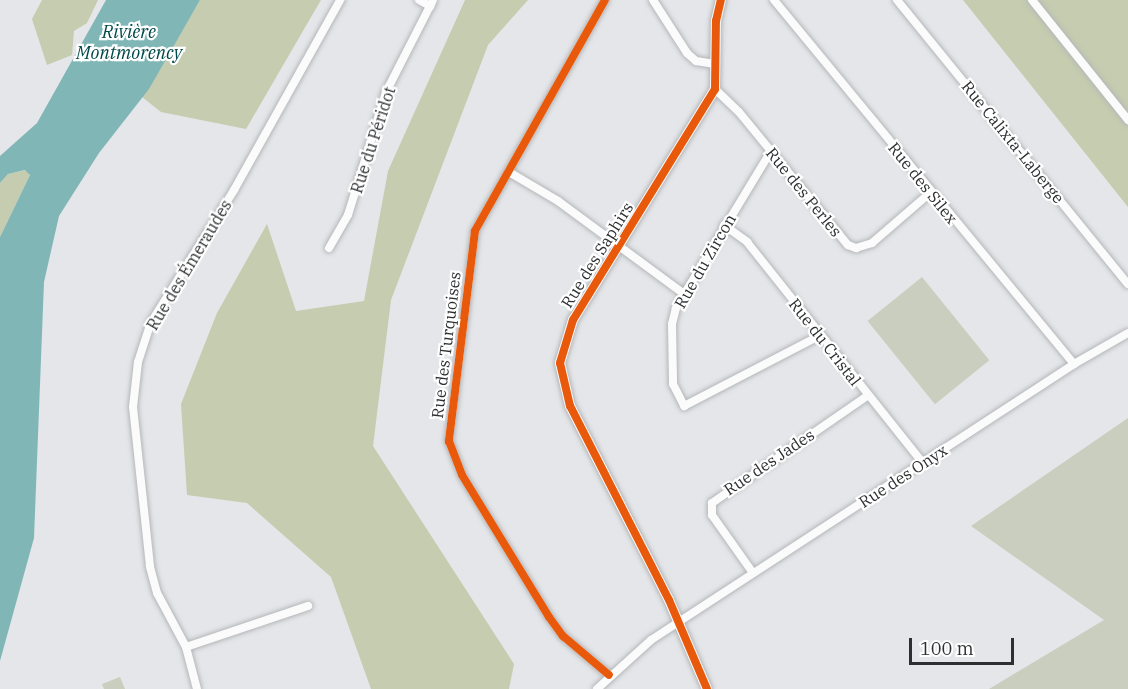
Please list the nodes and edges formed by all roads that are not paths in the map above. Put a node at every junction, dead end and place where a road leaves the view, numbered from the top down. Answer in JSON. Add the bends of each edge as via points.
{"nodes":[{"id":1,"x":340,"y":0,"type":"edge"},
{"id":2,"x":418,"y":0,"type":"edge"},
{"id":3,"x":605,"y":0,"type":"edge"},
{"id":4,"x":653,"y":0,"type":"edge"},
{"id":5,"x":721,"y":0,"type":"edge"},
{"id":6,"x":774,"y":0,"type":"edge"},
{"id":7,"x":897,"y":0,"type":"edge"},
{"id":8,"x":1032,"y":0,"type":"edge"},
{"id":9,"x":432,"y":3,"type":"edge"},
{"id":10,"x":715,"y":64,"type":"junction"},
{"id":11,"x":715,"y":89,"type":"junction"},
{"id":12,"x":1128,"y":120,"type":"edge"},
{"id":13,"x":771,"y":151,"type":"junction"},
{"id":14,"x":509,"y":172,"type":"junction"},
{"id":15,"x":931,"y":192,"type":"junction"},
{"id":16,"x":724,"y":225,"type":"junction"},
{"id":17,"x":619,"y":246,"type":"junction"},
{"id":18,"x":329,"y":248,"type":"dead end"},
{"id":19,"x":1128,"y":284,"type":"edge"},
{"id":20,"x":683,"y":293,"type":"junction"},
{"id":21,"x":1128,"y":333,"type":"edge"},
{"id":22,"x":819,"y":336,"type":"junction"},
{"id":23,"x":1074,"y":364,"type":"junction"},
{"id":24,"x":867,"y":396,"type":"junction"},
{"id":25,"x":923,"y":464,"type":"junction"},
{"id":26,"x":753,"y":573,"type":"junction"},
{"id":27,"x":308,"y":606,"type":"dead end"},
{"id":28,"x":679,"y":622,"type":"junction"},
{"id":29,"x":186,"y":647,"type":"junction"},
{"id":30,"x":609,"y":675,"type":"junction"},
{"id":31,"x":197,"y":689,"type":"edge"},
{"id":32,"x":597,"y":689,"type":"edge"},
{"id":33,"x":707,"y":689,"type":"edge"}],
"edges":[{"from":1,"to":29,"type":"street","name":"Rue des Émeraudes","via":[[234,190],[150,324],[138,362],[133,407],[150,566],[157,593]]},
{"from":2,"to":9,"type":"street"},
{"from":3,"to":14,"type":"street","name":"Rue des Turquoises"},
{"from":4,"to":10,"type":"street","via":[[687,53],[696,61]]},
{"from":5,"to":10,"type":"street"},
{"from":6,"to":15,"type":"street","name":"Rue des Silex"},
{"from":7,"to":19,"type":"street","name":"Rue Calixta-Laberge"},
{"from":8,"to":12,"type":"street"},
{"from":9,"to":18,"type":"street","name":"Rue du Péridot","via":[[386,92],[348,215]]},
{"from":10,"to":11,"type":"street"},
{"from":11,"to":13,"type":"street","name":"Rue des Perles"},
{"from":11,"to":17,"type":"street","name":"Rue des Saphirs"},
{"from":13,"to":15,"type":"street","name":"Rue des Perles","via":[[841,239],[856,248],[872,243]]},
{"from":13,"to":16,"type":"street","name":"Rue du Zircon"},
{"from":14,"to":17,"type":"street","via":[[558,201]]},
{"from":14,"to":30,"type":"street","name":"Rue des Turquoises","via":[[475,231],[450,441],[462,476],[549,617],[563,636]]},
{"from":15,"to":23,"type":"street","name":"Rue des Silex"},
{"from":16,"to":20,"type":"street","name":"Rue du Zircon"},
{"from":16,"to":22,"type":"street","name":"Rue du Cristal","via":[[747,242]]},
{"from":17,"to":20,"type":"street"},
{"from":17,"to":28,"type":"street","name":"Rue des Saphirs","via":[[573,320],[560,363],[562,384]]},
{"from":20,"to":22,"type":"street","name":"Rue du Zircon","via":[[672,324],[673,384],[684,406]]},
{"from":21,"to":23,"type":"street","name":"Rue des Onyx"},
{"from":22,"to":24,"type":"street","name":"Rue du Cristal"},
{"from":23,"to":25,"type":"street","name":"Rue des Onyx"},
{"from":24,"to":25,"type":"street","name":"Rue du Cristal"},
{"from":24,"to":26,"type":"street","name":"Rue des Jades","via":[[712,503],[712,516]]},
{"from":25,"to":26,"type":"street","name":"Rue des Onyx"},
{"from":26,"to":28,"type":"street","name":"Rue des Onyx"},
{"from":27,"to":29,"type":"street"},
{"from":28,"to":30,"type":"street","name":"Rue des Onyx"},
{"from":28,"to":33,"type":"street","name":"Rue des Saphirs"},
{"from":29,"to":31,"type":"street","name":"Rue des Émeraudes"},
{"from":30,"to":32,"type":"street","name":"Rue des Onyx"}]}
